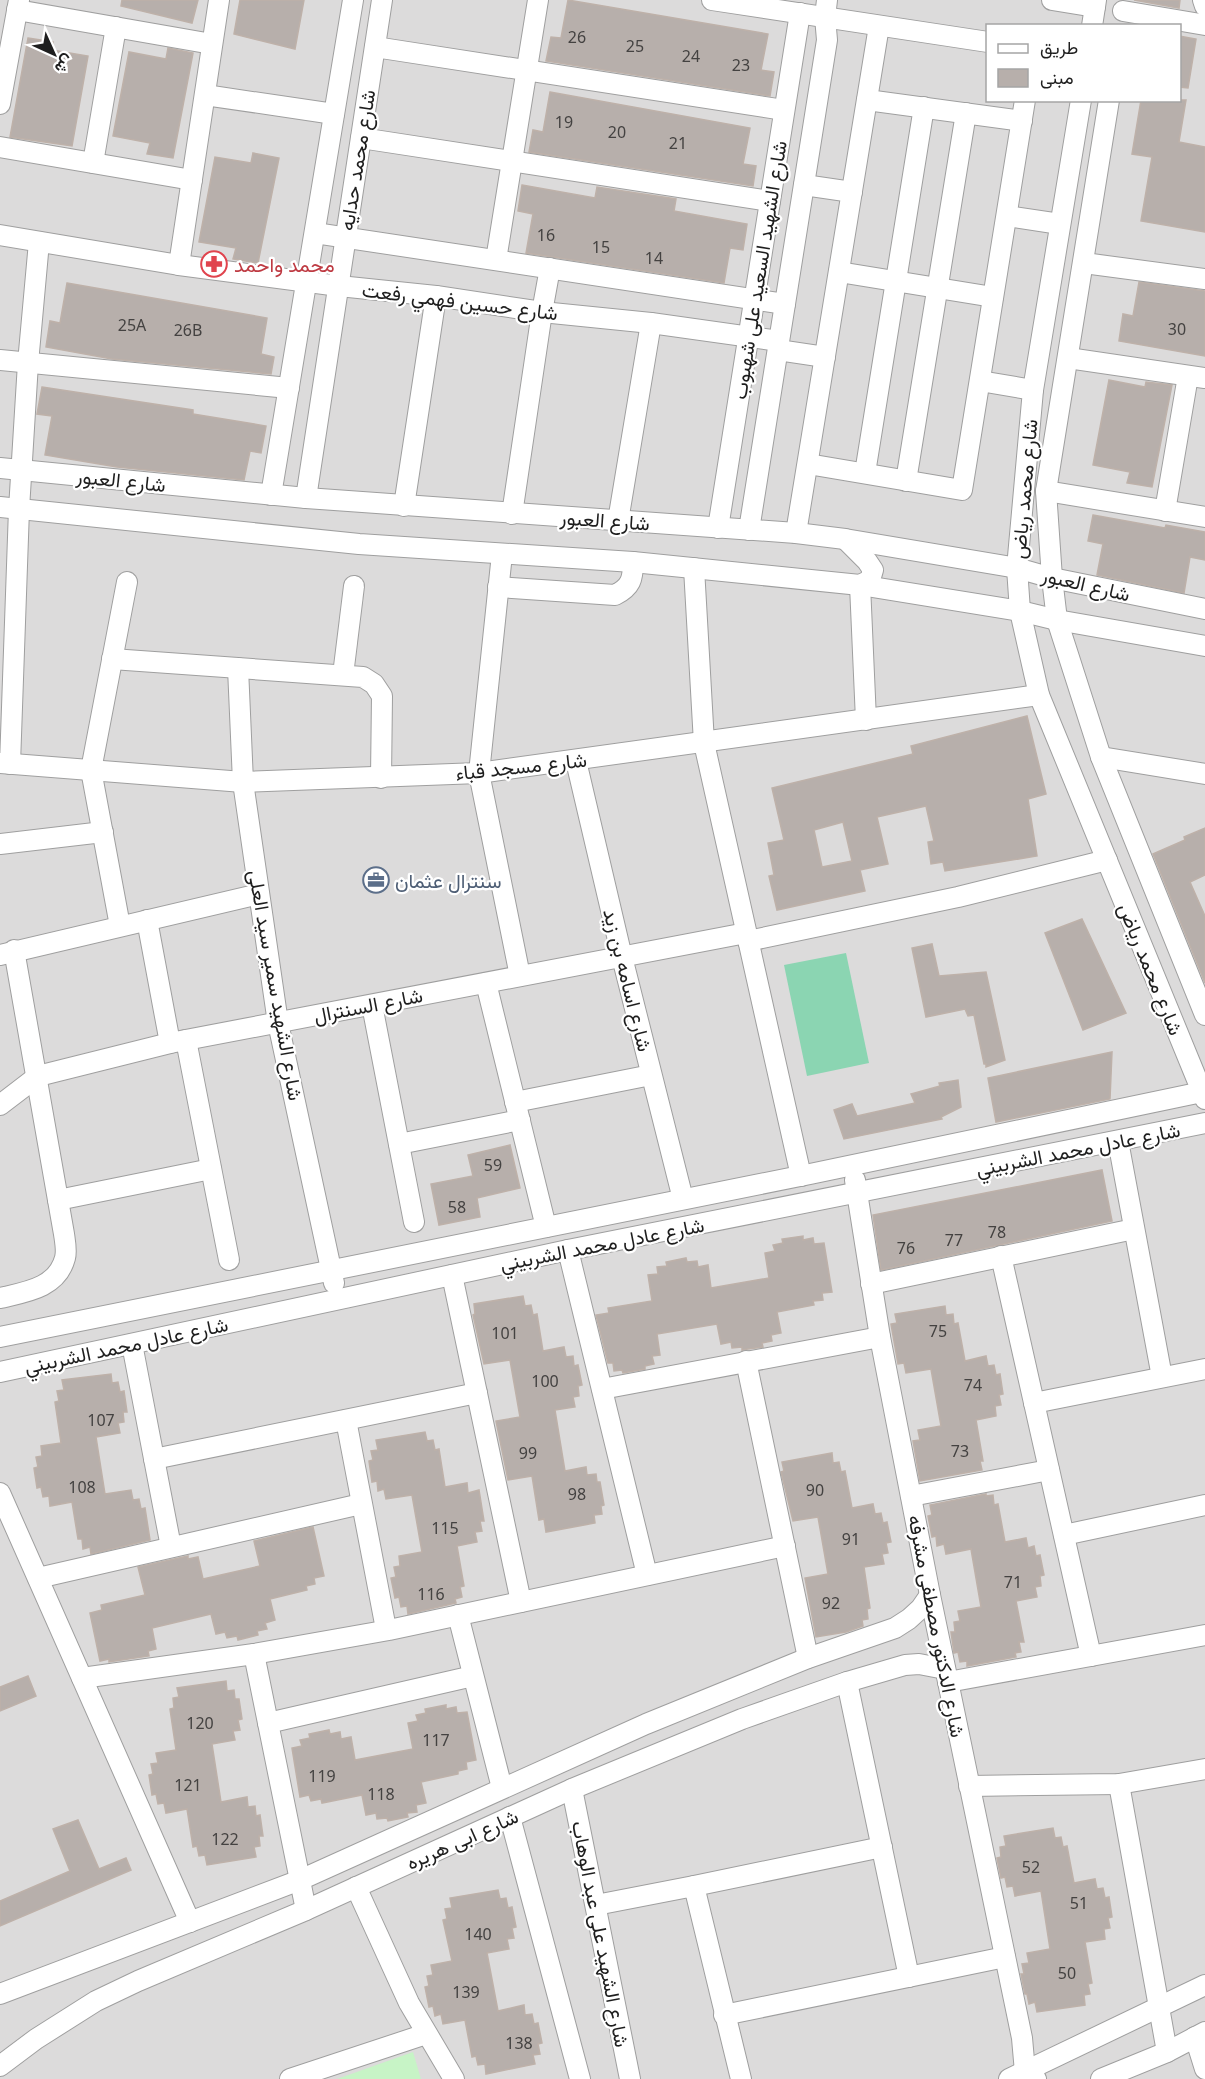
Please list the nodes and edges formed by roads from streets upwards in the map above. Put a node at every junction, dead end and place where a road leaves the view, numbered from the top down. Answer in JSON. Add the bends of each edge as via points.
{"nodes":[{"id":1,"x":219,"y":0,"type":"edge"},
{"id":2,"x":353,"y":0,"type":"edge"},
{"id":3,"x":382,"y":0,"type":"edge"},
{"id":4,"x":538,"y":0,"type":"edge"},
{"id":5,"x":712,"y":0,"type":"edge"},
{"id":6,"x":1052,"y":0,"type":"edge"},
{"id":7,"x":1203,"y":0,"type":"edge"},
{"id":8,"x":18,"y":5,"type":"edge"},
{"id":9,"x":1205,"y":6,"type":"edge"},
{"id":10,"x":826,"y":9,"type":"edge"},
{"id":11,"x":1094,"y":11,"type":"edge"},
{"id":12,"x":1123,"y":12,"type":"edge"},
{"id":13,"x":800,"y":13,"type":"junction"},
{"id":14,"x":1205,"y":25,"type":"edge"},
{"id":15,"x":879,"y":26,"type":"junction"},
{"id":16,"x":117,"y":27,"type":"junction"},
{"id":17,"x":986,"y":42,"type":"edge"},
{"id":18,"x":212,"y":44,"type":"junction"},
{"id":19,"x":375,"y":47,"type":"junction"},
{"id":20,"x":4,"y":57,"type":"edge"},
{"id":21,"x":527,"y":70,"type":"junction"},
{"id":22,"x":205,"y":95,"type":"junction"},
{"id":23,"x":867,"y":100,"type":"junction"},
{"id":24,"x":1025,"y":102,"type":"edge"},
{"id":25,"x":1081,"y":102,"type":"edge"},
{"id":26,"x":1109,"y":102,"type":"edge"},
{"id":27,"x":0,"y":104,"type":"edge"},
{"id":28,"x":924,"y":107,"type":"junction"},
{"id":29,"x":784,"y":110,"type":"junction"},
{"id":30,"x":966,"y":113,"type":"junction"},
{"id":31,"x":334,"y":114,"type":"junction"},
{"id":32,"x":1022,"y":121,"type":"junction"},
{"id":33,"x":361,"y":138,"type":"junction"},
{"id":34,"x":0,"y":147,"type":"edge"},
{"id":35,"x":512,"y":161,"type":"junction"},
{"id":36,"x":93,"y":163,"type":"junction"},
{"id":37,"x":192,"y":180,"type":"junction"},
{"id":38,"x":804,"y":185,"type":"junction"},
{"id":39,"x":852,"y":192,"type":"junction"},
{"id":40,"x":770,"y":201,"type":"junction"},
{"id":41,"x":1007,"y":216,"type":"junction"},
{"id":42,"x":1060,"y":224,"type":"junction"},
{"id":43,"x":315,"y":233,"type":"junction"},
{"id":44,"x":0,"y":235,"type":"edge"},
{"id":45,"x":346,"y":236,"type":"junction"},
{"id":46,"x":39,"y":242,"type":"junction"},
{"id":47,"x":496,"y":260,"type":"junction"},
{"id":48,"x":1084,"y":263,"type":"junction"},
{"id":49,"x":179,"y":265,"type":"junction"},
{"id":50,"x":550,"y":268,"type":"junction"},
{"id":51,"x":839,"y":272,"type":"junction"},
{"id":52,"x":1205,"y":279,"type":"edge"},
{"id":53,"x":896,"y":281,"type":"junction"},
{"id":54,"x":307,"y":282,"type":"junction"},
{"id":55,"x":339,"y":286,"type":"junction"},
{"id":56,"x":938,"y":288,"type":"junction"},
{"id":57,"x":436,"y":296,"type":"junction"},
{"id":58,"x":993,"y":297,"type":"junction"},
{"id":59,"x":754,"y":299,"type":"junction"},
{"id":60,"x":785,"y":304,"type":"junction"},
{"id":61,"x":542,"y":312,"type":"junction"},
{"id":62,"x":651,"y":323,"type":"junction"},
{"id":63,"x":748,"y":337,"type":"junction"},
{"id":64,"x":778,"y":345,"type":"junction"},
{"id":65,"x":825,"y":357,"type":"junction"},
{"id":66,"x":1068,"y":358,"type":"junction"},
{"id":67,"x":0,"y":360,"type":"edge"},
{"id":68,"x":28,"y":363,"type":"junction"},
{"id":69,"x":1196,"y":377,"type":"edge"},
{"id":70,"x":980,"y":381,"type":"junction"},
{"id":71,"x":289,"y":388,"type":"junction"},
{"id":72,"x":1033,"y":390,"type":"junction"},
{"id":73,"x":808,"y":464,"type":"junction"},
{"id":74,"x":0,"y":468,"type":"edge"},
{"id":75,"x":21,"y":470,"type":"junction"},
{"id":76,"x":865,"y":474,"type":"junction"},
{"id":77,"x":906,"y":481,"type":"junction"},
{"id":78,"x":1046,"y":491,"type":"junction"},
{"id":79,"x":272,"y":495,"type":"junction"},
{"id":80,"x":306,"y":498,"type":"junction"},
{"id":81,"x":404,"y":506,"type":"junction"},
{"id":82,"x":9,"y":508,"type":"edge"},
{"id":83,"x":1165,"y":511,"type":"junction"},
{"id":84,"x":512,"y":514,"type":"junction"},
{"id":85,"x":1205,"y":517,"type":"edge"},
{"id":86,"x":618,"y":521,"type":"junction"},
{"id":87,"x":718,"y":528,"type":"junction"},
{"id":88,"x":749,"y":530,"type":"junction"},
{"id":89,"x":796,"y":533,"type":"junction"},
{"id":90,"x":845,"y":538,"type":"junction"},
{"id":91,"x":502,"y":554,"type":"junction"},
{"id":92,"x":633,"y":562,"type":"junction"},
{"id":93,"x":694,"y":568,"type":"junction"},
{"id":94,"x":1017,"y":568,"type":"junction"},
{"id":95,"x":1052,"y":578,"type":"junction"},
{"id":96,"x":127,"y":582,"type":"dead end"},
{"id":97,"x":860,"y":585,"type":"junction"},
{"id":98,"x":354,"y":586,"type":"dead end"},
{"id":99,"x":498,"y":587,"type":"junction"},
{"id":100,"x":1205,"y":609,"type":"edge"},
{"id":101,"x":1020,"y":610,"type":"junction"},
{"id":102,"x":1057,"y":620,"type":"junction"},
{"id":103,"x":1205,"y":646,"type":"edge"},
{"id":104,"x":112,"y":659,"type":"junction"},
{"id":105,"x":238,"y":668,"type":"junction"},
{"id":106,"x":344,"y":675,"type":"junction"},
{"id":107,"x":1039,"y":695,"type":"junction"},
{"id":108,"x":866,"y":720,"type":"junction"},
{"id":109,"x":704,"y":743,"type":"junction"},
{"id":110,"x":1101,"y":757,"type":"junction"},
{"id":111,"x":576,"y":761,"type":"junction"},
{"id":112,"x":5,"y":763,"type":"edge"},
{"id":113,"x":91,"y":770,"type":"junction"},
{"id":114,"x":479,"y":773,"type":"junction"},
{"id":115,"x":1205,"y":774,"type":"edge"},
{"id":116,"x":381,"y":778,"type":"junction"},
{"id":117,"x":243,"y":782,"type":"junction"},
{"id":118,"x":103,"y":832,"type":"junction"},
{"id":119,"x":0,"y":844,"type":"edge"},
{"id":120,"x":1107,"y":860,"type":"junction"},
{"id":121,"x":259,"y":894,"type":"junction"},
{"id":122,"x":147,"y":920,"type":"junction"},
{"id":123,"x":120,"y":926,"type":"junction"},
{"id":124,"x":747,"y":937,"type":"junction"},
{"id":125,"x":7,"y":952,"type":"edge"},
{"id":126,"x":622,"y":957,"type":"junction"},
{"id":127,"x":520,"y":976,"type":"junction"},
{"id":128,"x":486,"y":983,"type":"junction"},
{"id":129,"x":372,"y":1005,"type":"junction"},
{"id":130,"x":1205,"y":1015,"type":"edge"},
{"id":131,"x":278,"y":1023,"type":"junction"},
{"id":132,"x":178,"y":1042,"type":"junction"},
{"id":133,"x":651,"y":1075,"type":"junction"},
{"id":134,"x":38,"y":1076,"type":"junction"},
{"id":135,"x":1203,"y":1096,"type":"edge"},
{"id":136,"x":0,"y":1105,"type":"edge"},
{"id":137,"x":518,"y":1111,"type":"junction"},
{"id":138,"x":1205,"y":1123,"type":"edge"},
{"id":139,"x":1119,"y":1141,"type":"junction"},
{"id":140,"x":399,"y":1144,"type":"junction"},
{"id":141,"x":852,"y":1165,"type":"junction"},
{"id":142,"x":211,"y":1169,"type":"junction"},
{"id":143,"x":801,"y":1176,"type":"junction"},
{"id":144,"x":857,"y":1193,"type":"junction"},
{"id":145,"x":683,"y":1199,"type":"junction"},
{"id":146,"x":58,"y":1200,"type":"junction"},
{"id":147,"x":414,"y":1222,"type":"dead end"},
{"id":148,"x":546,"y":1227,"type":"junction"},
{"id":149,"x":1134,"y":1229,"type":"junction"},
{"id":150,"x":567,"y":1250,"type":"junction"},
{"id":151,"x":1001,"y":1256,"type":"junction"},
{"id":152,"x":229,"y":1260,"type":"dead end"},
{"id":153,"x":331,"y":1270,"type":"junction"},
{"id":154,"x":452,"y":1275,"type":"junction"},
{"id":155,"x":872,"y":1284,"type":"junction"},
{"id":156,"x":0,"y":1298,"type":"edge"},
{"id":157,"x":337,"y":1299,"type":"junction"},
{"id":158,"x":880,"y":1336,"type":"junction"},
{"id":159,"x":0,"y":1337,"type":"edge"},
{"id":160,"x":132,"y":1344,"type":"junction"},
{"id":161,"x":746,"y":1361,"type":"junction"},
{"id":162,"x":1205,"y":1368,"type":"edge"},
{"id":163,"x":0,"y":1372,"type":"edge"},
{"id":164,"x":1162,"y":1377,"type":"junction"},
{"id":165,"x":602,"y":1389,"type":"junction"},
{"id":166,"x":477,"y":1393,"type":"junction"},
{"id":167,"x":1034,"y":1403,"type":"junction"},
{"id":168,"x":346,"y":1420,"type":"junction"},
{"id":169,"x":154,"y":1459,"type":"junction"},
{"id":170,"x":1049,"y":1470,"type":"junction"},
{"id":171,"x":0,"y":1492,"type":"edge"},
{"id":172,"x":910,"y":1496,"type":"junction"},
{"id":173,"x":361,"y":1504,"type":"junction"},
{"id":174,"x":1205,"y":1505,"type":"edge"},
{"id":175,"x":1064,"y":1535,"type":"junction"},
{"id":176,"x":784,"y":1546,"type":"junction"},
{"id":177,"x":171,"y":1547,"type":"junction"},
{"id":178,"x":647,"y":1575,"type":"junction"},
{"id":179,"x":38,"y":1578,"type":"junction"},
{"id":180,"x":930,"y":1595,"type":"junction"},
{"id":181,"x":521,"y":1602,"type":"junction"},
{"id":182,"x":458,"y":1615,"type":"junction"},
{"id":183,"x":386,"y":1629,"type":"junction"},
{"id":184,"x":1205,"y":1635,"type":"edge"},
{"id":185,"x":254,"y":1654,"type":"junction"},
{"id":186,"x":1091,"y":1656,"type":"junction"},
{"id":187,"x":808,"y":1658,"type":"junction"},
{"id":188,"x":946,"y":1675,"type":"junction"},
{"id":189,"x":473,"y":1676,"type":"junction"},
{"id":190,"x":82,"y":1678,"type":"junction"},
{"id":191,"x":847,"y":1682,"type":"junction"},
{"id":192,"x":268,"y":1723,"type":"junction"},
{"id":193,"x":1205,"y":1769,"type":"edge"},
{"id":194,"x":1119,"y":1784,"type":"junction"},
{"id":195,"x":969,"y":1785,"type":"junction"},
{"id":196,"x":502,"y":1788,"type":"junction"},
{"id":197,"x":572,"y":1790,"type":"junction"},
{"id":198,"x":482,"y":1797,"type":"junction"},
{"id":199,"x":510,"y":1817,"type":"junction"},
{"id":200,"x":490,"y":1826,"type":"junction"},
{"id":201,"x":882,"y":1847,"type":"junction"},
{"id":202,"x":300,"y":1880,"type":"junction"},
{"id":203,"x":693,"y":1886,"type":"junction"},
{"id":204,"x":356,"y":1887,"type":"junction"},
{"id":205,"x":596,"y":1905,"type":"junction"},
{"id":206,"x":306,"y":1910,"type":"junction"},
{"id":207,"x":190,"y":1922,"type":"junction"},
{"id":208,"x":1005,"y":1957,"type":"junction"},
{"id":209,"x":909,"y":1977,"type":"junction"},
{"id":210,"x":1205,"y":1985,"type":"edge"},
{"id":211,"x":0,"y":1994,"type":"edge"},
{"id":212,"x":1159,"y":2008,"type":"junction"},
{"id":213,"x":724,"y":2015,"type":"junction"},
{"id":214,"x":426,"y":2034,"type":"junction"},
{"id":215,"x":1200,"y":2035,"type":"edge"},
{"id":216,"x":1167,"y":2052,"type":"junction"},
{"id":217,"x":0,"y":2066,"type":"edge"},
{"id":218,"x":1205,"y":2068,"type":"edge"},
{"id":219,"x":1023,"y":2077,"type":"edge"},
{"id":220,"x":295,"y":2078,"type":"edge"},
{"id":221,"x":576,"y":2078,"type":"edge"},
{"id":222,"x":454,"y":2079,"type":"edge"},
{"id":223,"x":630,"y":2079,"type":"edge"},
{"id":224,"x":741,"y":2079,"type":"edge"},
{"id":225,"x":1101,"y":2079,"type":"edge"}],
"edges":[{"from":1,"to":18,"type":"street"},
{"from":2,"to":31,"type":"street","name":"شارع محمد حدايه"},
{"from":3,"to":19,"type":"street","name":"شارع محمد حدايه"},
{"from":4,"to":21,"type":"street"},
{"from":5,"to":13,"type":"street"},
{"from":6,"to":11,"type":"street"},
{"from":7,"to":9,"type":"street"},
{"from":8,"to":16,"type":"street"},
{"from":8,"to":20,"type":"street"},
{"from":10,"to":13,"type":"street"},
{"from":10,"to":15,"type":"street"},
{"from":10,"to":38,"type":"street","name":"شارع الشهيد السعيد على شهبوب","via":[[827,40]]},
{"from":12,"to":14,"type":"street"},
{"from":13,"to":29,"type":"street","name":"شارع الشهيد السعيد على شهبوب"},
{"from":15,"to":17,"type":"street"},
{"from":15,"to":23,"type":"street"},
{"from":16,"to":18,"type":"street"},
{"from":16,"to":36,"type":"street"},
{"from":18,"to":22,"type":"street"},
{"from":19,"to":21,"type":"street"},
{"from":19,"to":33,"type":"street","name":"شارع محمد حدايه"},
{"from":20,"to":27,"type":"street"},
{"from":21,"to":29,"type":"street"},
{"from":21,"to":35,"type":"street"},
{"from":22,"to":31,"type":"street"},
{"from":22,"to":37,"type":"street"},
{"from":23,"to":28,"type":"street"},
{"from":23,"to":39,"type":"street"},
{"from":24,"to":32,"type":"street"},
{"from":25,"to":42,"type":"street","name":"شارع محمد رياض"},
{"from":26,"to":48,"type":"street","name":"شارع محمد رياض"},
{"from":28,"to":30,"type":"street"},
{"from":28,"to":53,"type":"street"},
{"from":29,"to":40,"type":"street","name":"شارع الشهيد السعيد على شهبوب"},
{"from":30,"to":32,"type":"street"},
{"from":30,"to":56,"type":"street"},
{"from":31,"to":43,"type":"street","name":"شارع محمد حدايه"},
{"from":32,"to":41,"type":"street"},
{"from":33,"to":35,"type":"street"},
{"from":33,"to":45,"type":"street","name":"شارع محمد حدايه"},
{"from":34,"to":36,"type":"street"},
{"from":35,"to":40,"type":"street"},
{"from":35,"to":47,"type":"street"},
{"from":36,"to":37,"type":"street"},
{"from":37,"to":49,"type":"street"},
{"from":38,"to":39,"type":"street"},
{"from":38,"to":60,"type":"street","name":"شارع الشهيد السعيد على شهبوب"},
{"from":39,"to":51,"type":"street"},
{"from":40,"to":59,"type":"street","name":"شارع الشهيد السعيد على شهبوب"},
{"from":41,"to":42,"type":"street"},
{"from":41,"to":58,"type":"street"},
{"from":42,"to":72,"type":"street","name":"شارع محمد رياض"},
{"from":43,"to":45,"type":"street"},
{"from":43,"to":54,"type":"street","name":"شارع محمد حدايه"},
{"from":44,"to":46,"type":"street","name":"شارع حسين فهمي رفعت"},
{"from":45,"to":47,"type":"street"},
{"from":45,"to":55,"type":"street","name":"شارع محمد حدايه"},
{"from":46,"to":49,"type":"street","name":"شارع حسين فهمي رفعت"},
{"from":46,"to":68,"type":"street"},
{"from":47,"to":50,"type":"street"},
{"from":48,"to":52,"type":"street"},
{"from":48,"to":66,"type":"street","name":"شارع محمد رياض"},
{"from":49,"to":54,"type":"street","name":"شارع حسين فهمي رفعت"},
{"from":50,"to":59,"type":"street"},
{"from":50,"to":61,"type":"street"},
{"from":51,"to":53,"type":"street"},
{"from":51,"to":65,"type":"street"},
{"from":53,"to":56,"type":"street"},
{"from":53,"to":76,"type":"street"},
{"from":54,"to":55,"type":"street","name":"شارع حسين فهمي رفعت"},
{"from":54,"to":71,"type":"street","name":"شارع محمد حدايه"},
{"from":55,"to":57,"type":"street","name":"شارع حسين فهمي رفعت"},
{"from":55,"to":80,"type":"street","name":"شارع محمد حدايه"},
{"from":56,"to":58,"type":"street"},
{"from":56,"to":77,"type":"street"},
{"from":57,"to":61,"type":"street","name":"شارع حسين فهمي رفعت"},
{"from":57,"to":81,"type":"street"},
{"from":58,"to":70,"type":"street"},
{"from":59,"to":60,"type":"street"},
{"from":59,"to":63,"type":"street","name":"شارع الشهيد السعيد على شهبوب"},
{"from":60,"to":64,"type":"street","name":"شارع الشهيد السعيد على شهبوب"},
{"from":61,"to":62,"type":"street","name":"شارع حسين فهمي رفعت"},
{"from":61,"to":84,"type":"street"},
{"from":62,"to":63,"type":"street","name":"شارع حسين فهمي رفعت"},
{"from":62,"to":86,"type":"street"},
{"from":63,"to":64,"type":"street","name":"شارع حسين فهمي رفعت"},
{"from":63,"to":87,"type":"street","name":"شارع الشهيد السعيد على شهبوب"},
{"from":64,"to":65,"type":"street","name":"شارع حسين فهمي رفعت"},
{"from":64,"to":88,"type":"street","name":"شارع الشهيد السعيد على شهبوب"},
{"from":65,"to":73,"type":"street"},
{"from":66,"to":69,"type":"street"},
{"from":66,"to":78,"type":"street","name":"شارع محمد رياض"},
{"from":67,"to":68,"type":"street"},
{"from":68,"to":71,"type":"street"},
{"from":68,"to":75,"type":"street"},
{"from":69,"to":83,"type":"street"},
{"from":70,"to":72,"type":"street"},
{"from":70,"to":77,"type":"street","via":[[962,490]]},
{"from":71,"to":79,"type":"street","name":"شارع محمد حدايه"},
{"from":72,"to":94,"type":"street","name":"شارع محمد رياض"},
{"from":73,"to":76,"type":"street"},
{"from":73,"to":89,"type":"street"},
{"from":74,"to":75,"type":"street","name":"شارع العبور"},
{"from":75,"to":79,"type":"street","name":"شارع العبور"},
{"from":75,"to":82,"type":"street"},
{"from":76,"to":77,"type":"street"},
{"from":78,"to":83,"type":"street"},
{"from":78,"to":95,"type":"street","name":"شارع محمد رياض"},
{"from":79,"to":80,"type":"street","name":"شارع العبور"},
{"from":80,"to":81,"type":"street","name":"شارع العبور"},
{"from":81,"to":84,"type":"street","name":"شارع العبور"},
{"from":82,"to":91,"type":"street","name":"شارع العبور","via":[[359,544]]},
{"from":82,"to":112,"type":"street"},
{"from":83,"to":85,"type":"street"},
{"from":84,"to":86,"type":"street","name":"شارع العبور"},
{"from":86,"to":87,"type":"street","name":"شارع العبور"},
{"from":87,"to":88,"type":"street","name":"شارع العبور"},
{"from":88,"to":89,"type":"street","name":"شارع العبور"},
{"from":89,"to":90,"type":"street","name":"شارع العبور"},
{"from":90,"to":94,"type":"street","name":"شارع العبور"},
{"from":90,"to":97,"type":"street","via":[[873,570],[870,580]]},
{"from":91,"to":92,"type":"street","name":"شارع العبور"},
{"from":91,"to":99,"type":"street"},
{"from":92,"to":93,"type":"street","name":"شارع العبور"},
{"from":92,"to":99,"type":"street","via":[[633,579],[627,590],[615,595]]},
{"from":93,"to":97,"type":"street","name":"شارع العبور"},
{"from":93,"to":109,"type":"street"},
{"from":94,"to":95,"type":"street","name":"شارع العبور"},
{"from":94,"to":101,"type":"street","name":"شارع محمد رياض"},
{"from":95,"to":100,"type":"street","name":"شارع العبور"},
{"from":95,"to":102,"type":"street","name":"شارع محمد رياض"},
{"from":96,"to":104,"type":"street"},
{"from":97,"to":101,"type":"street","name":"شارع العبور"},
{"from":97,"to":108,"type":"street"},
{"from":98,"to":106,"type":"street"},
{"from":99,"to":114,"type":"street"},
{"from":101,"to":102,"type":"street","name":"شارع العبور"},
{"from":101,"to":107,"type":"street","name":"شارع محمد رياض"},
{"from":102,"to":103,"type":"street","name":"شارع العبور"},
{"from":102,"to":110,"type":"street","name":"شارع محمد رياض"},
{"from":104,"to":105,"type":"street"},
{"from":104,"to":113,"type":"street"},
{"from":105,"to":106,"type":"street"},
{"from":105,"to":117,"type":"street","name":"شارع الشهيد سمير سيد العلى"},
{"from":106,"to":116,"type":"street","via":[[363,677],[382,696]]},
{"from":107,"to":108,"type":"street","name":"شارع مسجد قباء"},
{"from":107,"to":120,"type":"street","name":"شارع محمد رياض"},
{"from":108,"to":109,"type":"street","name":"شارع مسجد قباء"},
{"from":109,"to":111,"type":"street","name":"شارع مسجد قباء"},
{"from":109,"to":124,"type":"street"},
{"from":110,"to":115,"type":"street"},
{"from":110,"to":130,"type":"street","name":"شارع محمد رياض"},
{"from":111,"to":114,"type":"street","name":"شارع مسجد قباء"},
{"from":111,"to":126,"type":"street","name":"شارع اسامه بن زيد"},
{"from":112,"to":113,"type":"street","name":"شارع مسجد قباء"},
{"from":113,"to":117,"type":"street","name":"شارع مسجد قباء"},
{"from":113,"to":118,"type":"street"},
{"from":114,"to":116,"type":"street","name":"شارع مسجد قباء"},
{"from":114,"to":127,"type":"street"},
{"from":116,"to":117,"type":"street","name":"شارع مسجد قباء"},
{"from":117,"to":121,"type":"street","name":"شارع الشهيد سمير سيد العلى"},
{"from":118,"to":119,"type":"street"},
{"from":118,"to":123,"type":"street"},
{"from":120,"to":124,"type":"street","name":"شارع السنترال","via":[[958,897]]},
{"from":120,"to":135,"type":"street","name":"شارع محمد رياض"},
{"from":121,"to":122,"type":"street"},
{"from":121,"to":131,"type":"street","name":"شارع الشهيد سمير سيد العلى"},
{"from":122,"to":123,"type":"street"},
{"from":122,"to":132,"type":"street"},
{"from":123,"to":125,"type":"street"},
{"from":124,"to":126,"type":"street","name":"شارع السنترال"},
{"from":124,"to":143,"type":"street"},
{"from":125,"to":134,"type":"street"},
{"from":126,"to":127,"type":"street","name":"شارع السنترال"},
{"from":126,"to":133,"type":"street","name":"شارع اسامه بن زيد"},
{"from":127,"to":128,"type":"street","name":"شارع السنترال"},
{"from":128,"to":129,"type":"street","name":"شارع السنترال"},
{"from":128,"to":137,"type":"street"},
{"from":129,"to":131,"type":"street","name":"شارع السنترال"},
{"from":129,"to":140,"type":"street"},
{"from":131,"to":132,"type":"street","name":"شارع السنترال"},
{"from":131,"to":153,"type":"street","name":"شارع الشهيد سمير سيد العلى"},
{"from":132,"to":134,"type":"street","name":"شارع السنترال"},
{"from":132,"to":142,"type":"street"},
{"from":133,"to":137,"type":"street"},
{"from":133,"to":145,"type":"street","name":"شارع اسامه بن زيد"},
{"from":134,"to":136,"type":"street","name":"شارع السنترال"},
{"from":134,"to":146,"type":"street"},
{"from":135,"to":141,"type":"street","name":"شارع عادل محمد الشربيني"},
{"from":137,"to":140,"type":"street"},
{"from":137,"to":148,"type":"street"},
{"from":138,"to":139,"type":"street","name":"شارع عادل محمد الشربيني"},
{"from":139,"to":144,"type":"street","name":"شارع عادل محمد الشربيني"},
{"from":139,"to":149,"type":"street"},
{"from":140,"to":147,"type":"street"},
{"from":141,"to":143,"type":"street","name":"شارع عادل محمد الشربيني"},
{"from":141,"to":144,"type":"street","name":"شارع الدكتور مصطفى مشرفه"},
{"from":142,"to":146,"type":"street"},
{"from":142,"to":152,"type":"street"},
{"from":143,"to":145,"type":"street","name":"شارع عادل محمد الشربيني"},
{"from":144,"to":150,"type":"street","name":"شارع عادل محمد الشربيني"},
{"from":144,"to":155,"type":"street","name":"شارع الدكتور مصطفى مشرفه"},
{"from":145,"to":148,"type":"street","name":"شارع عادل محمد الشربيني"},
{"from":146,"to":156,"type":"street","via":[[66,1257],[56,1277],[37,1289]]},
{"from":148,"to":153,"type":"street","name":"شارع عادل محمد الشربيني"},
{"from":149,"to":151,"type":"street"},
{"from":149,"to":164,"type":"street"},
{"from":150,"to":154,"type":"street","name":"شارع عادل محمد الشربيني"},
{"from":150,"to":165,"type":"street"},
{"from":151,"to":155,"type":"street"},
{"from":151,"to":167,"type":"street"},
{"from":153,"to":157,"type":"street","name":"شارع الشهيد سمير سيد العلى"},
{"from":153,"to":159,"type":"street","name":"شارع عادل محمد الشربيني"},
{"from":154,"to":157,"type":"street","name":"شارع عادل محمد الشربيني"},
{"from":154,"to":166,"type":"street"},
{"from":155,"to":158,"type":"street","name":"شارع الدكتور مصطفى مشرفه"},
{"from":157,"to":160,"type":"street","name":"شارع عادل محمد الشربيني"},
{"from":158,"to":161,"type":"street"},
{"from":158,"to":172,"type":"street","name":"شارع الدكتور مصطفى مشرفه"},
{"from":160,"to":163,"type":"street","name":"شارع عادل محمد الشربيني"},
{"from":160,"to":169,"type":"street"},
{"from":161,"to":165,"type":"street"},
{"from":161,"to":176,"type":"street"},
{"from":162,"to":164,"type":"street"},
{"from":164,"to":167,"type":"street"},
{"from":165,"to":178,"type":"street"},
{"from":166,"to":168,"type":"street"},
{"from":166,"to":181,"type":"street"},
{"from":167,"to":170,"type":"street"},
{"from":168,"to":169,"type":"street"},
{"from":168,"to":173,"type":"street"},
{"from":169,"to":177,"type":"street"},
{"from":170,"to":172,"type":"street"},
{"from":170,"to":175,"type":"street"},
{"from":171,"to":179,"type":"street"},
{"from":172,"to":180,"type":"street","name":"شارع الدكتور مصطفى مشرفه"},
{"from":173,"to":177,"type":"street"},
{"from":173,"to":183,"type":"street"},
{"from":174,"to":175,"type":"street"},
{"from":175,"to":186,"type":"street"},
{"from":176,"to":178,"type":"street"},
{"from":176,"to":187,"type":"street"},
{"from":177,"to":179,"type":"street"},
{"from":178,"to":181,"type":"street"},
{"from":179,"to":190,"type":"street"},
{"from":180,"to":187,"type":"street","name":"شارع ابى هريره","via":[[921,1608],[895,1628]]},
{"from":180,"to":188,"type":"street","name":"شارع الدكتور مصطفى مشرفه"},
{"from":181,"to":182,"type":"street"},
{"from":182,"to":183,"type":"street"},
{"from":182,"to":189,"type":"street"},
{"from":183,"to":185,"type":"street"},
{"from":184,"to":186,"type":"street","name":"شارع ابى هريره"},
{"from":185,"to":190,"type":"street"},
{"from":185,"to":192,"type":"street"},
{"from":186,"to":188,"type":"street","name":"شارع ابى هريره"},
{"from":187,"to":196,"type":"street","name":"شارع ابى هريره"},
{"from":188,"to":191,"type":"street","name":"شارع ابى هريره","via":[[925,1665],[905,1665]]},
{"from":188,"to":195,"type":"street","name":"شارع الدكتور مصطفى مشرفه"},
{"from":189,"to":192,"type":"street"},
{"from":189,"to":196,"type":"street"},
{"from":190,"to":207,"type":"street"},
{"from":191,"to":197,"type":"street","name":"شارع ابى هريره","via":[[742,1719]]},
{"from":191,"to":201,"type":"street"},
{"from":192,"to":202,"type":"street"},
{"from":193,"to":194,"type":"street"},
{"from":194,"to":195,"type":"street"},
{"from":194,"to":212,"type":"street"},
{"from":195,"to":208,"type":"street","name":"شارع الدكتور مصطفى مشرفه"},
{"from":196,"to":198,"type":"street","name":"شارع ابى هريره"},
{"from":197,"to":199,"type":"street","name":"شارع ابى هريره"},
{"from":197,"to":205,"type":"street","name":"شارع الشهيد على عبد الوهاب"},
{"from":198,"to":200,"type":"street"},
{"from":198,"to":202,"type":"street","name":"شارع ابى هريره"},
{"from":199,"to":200,"type":"street","name":"شارع ابى هريره"},
{"from":199,"to":221,"type":"street"},
{"from":200,"to":204,"type":"street","name":"شارع ابى هريره"},
{"from":201,"to":203,"type":"street"},
{"from":201,"to":209,"type":"street"},
{"from":202,"to":206,"type":"street"},
{"from":202,"to":207,"type":"street","name":"شارع ابى هريره"},
{"from":203,"to":205,"type":"street"},
{"from":203,"to":213,"type":"street"},
{"from":204,"to":206,"type":"street","name":"شارع ابى هريره"},
{"from":204,"to":214,"type":"street"},
{"from":205,"to":223,"type":"street","name":"شارع الشهيد على عبد الوهاب"},
{"from":206,"to":217,"type":"street","name":"شارع ابى هريره","via":[[96,2001]]},
{"from":207,"to":211,"type":"street","name":"شارع ابى هريره"},
{"from":208,"to":209,"type":"street"},
{"from":208,"to":219,"type":"street","name":"شارع الدكتور مصطفى مشرفه","via":[[1022,2038]]},
{"from":209,"to":213,"type":"street"},
{"from":210,"to":212,"type":"street"},
{"from":212,"to":216,"type":"street"},
{"from":212,"to":219,"type":"street"},
{"from":213,"to":224,"type":"street"},
{"from":214,"to":220,"type":"street"},
{"from":214,"to":222,"type":"street"},
{"from":215,"to":216,"type":"street"},
{"from":215,"to":218,"type":"street"},
{"from":216,"to":225,"type":"street"}]}
